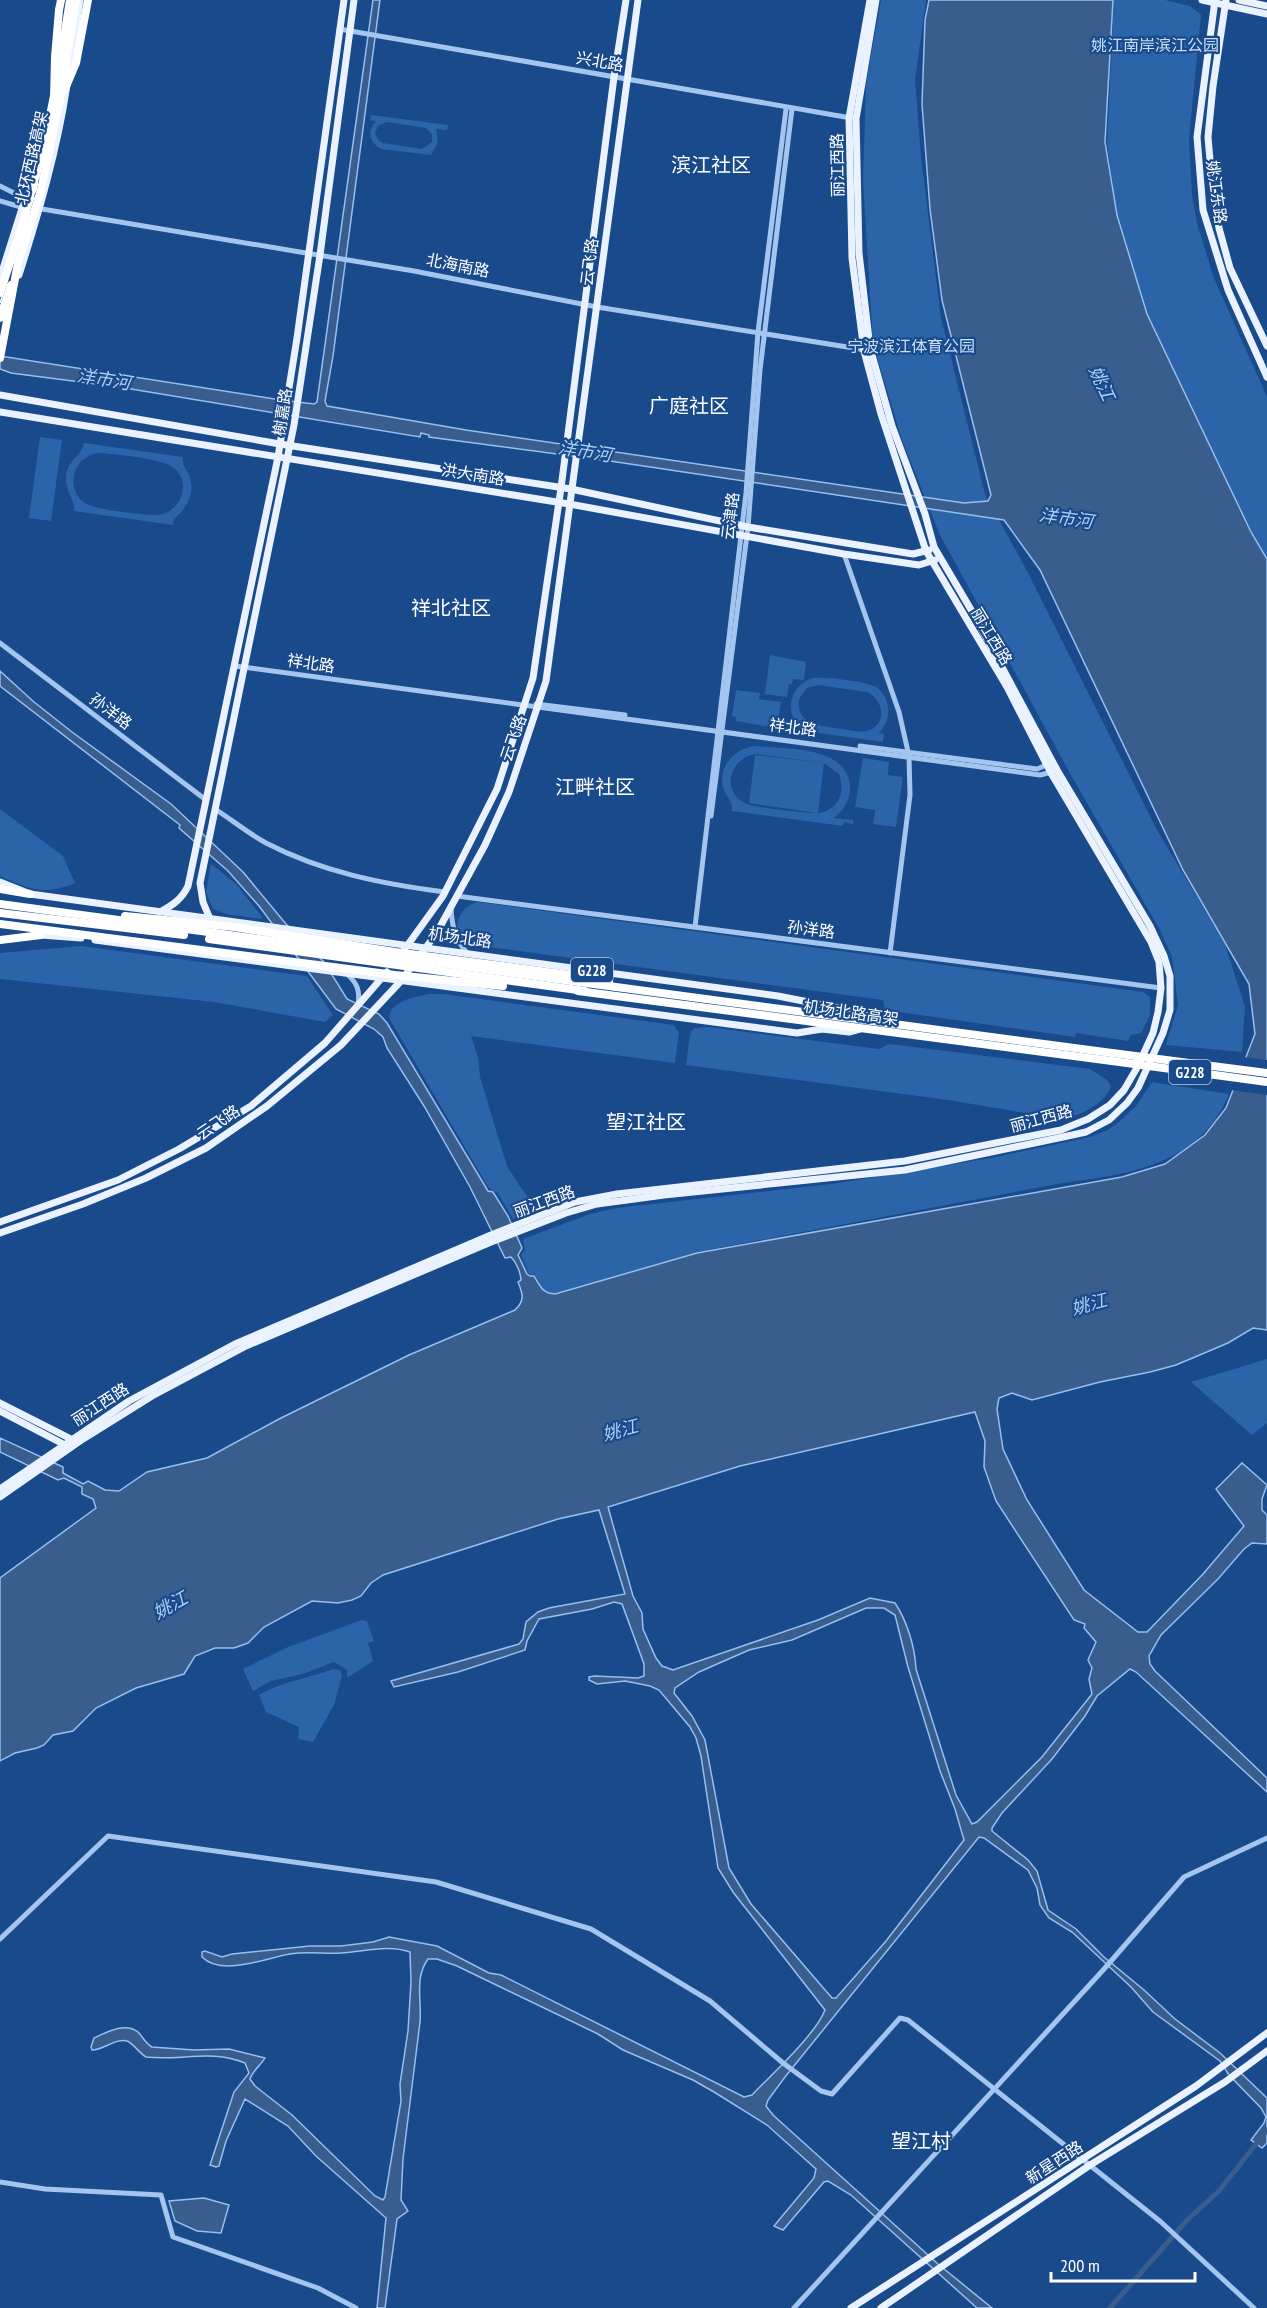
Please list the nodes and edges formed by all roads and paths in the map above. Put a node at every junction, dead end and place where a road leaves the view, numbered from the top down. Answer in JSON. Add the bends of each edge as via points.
{"nodes":[{"id":1,"x":68,"y":0,"type":"edge"},
{"id":2,"x":78,"y":0,"type":"edge"},
{"id":3,"x":88,"y":0,"type":"edge"},
{"id":4,"x":344,"y":0,"type":"edge"},
{"id":5,"x":354,"y":0,"type":"edge"},
{"id":6,"x":626,"y":0,"type":"edge"},
{"id":7,"x":638,"y":0,"type":"edge"},
{"id":8,"x":870,"y":0,"type":"edge"},
{"id":9,"x":876,"y":0,"type":"edge"},
{"id":10,"x":1202,"y":0,"type":"edge"},
{"id":11,"x":1239,"y":0,"type":"edge"},
{"id":12,"x":1214,"y":1,"type":"edge"},
{"id":13,"x":1225,"y":2,"type":"edge"},
{"id":14,"x":60,"y":3,"type":"edge"},
{"id":15,"x":1267,"y":6,"type":"edge"},
{"id":16,"x":1267,"y":14,"type":"edge"},
{"id":17,"x":339,"y":29,"type":"junction"},
{"id":18,"x":353,"y":31,"type":"junction"},
{"id":19,"x":614,"y":77,"type":"junction"},
{"id":20,"x":626,"y":79,"type":"junction"},
{"id":21,"x":57,"y":99,"type":"junction"},
{"id":22,"x":789,"y":109,"type":"junction"},
{"id":23,"x":852,"y":118,"type":"junction"},
{"id":24,"x":0,"y":186,"type":"edge"},
{"id":25,"x":25,"y":199,"type":"junction"},
{"id":26,"x":0,"y":201,"type":"edge"},
{"id":27,"x":22,"y":208,"type":"junction"},
{"id":28,"x":40,"y":208,"type":"junction"},
{"id":29,"x":308,"y":253,"type":"junction"},
{"id":30,"x":322,"y":256,"type":"junction"},
{"id":31,"x":18,"y":263,"type":"junction"},
{"id":32,"x":3,"y":277,"type":"edge"},
{"id":33,"x":0,"y":286,"type":"edge"},
{"id":34,"x":0,"y":293,"type":"edge"},
{"id":35,"x":585,"y":305,"type":"junction"},
{"id":36,"x":597,"y":308,"type":"junction"},
{"id":37,"x":0,"y":318,"type":"edge"},
{"id":38,"x":761,"y":333,"type":"junction"},
{"id":39,"x":0,"y":334,"type":"edge"},
{"id":40,"x":1267,"y":346,"type":"edge"},
{"id":41,"x":867,"y":350,"type":"junction"},
{"id":42,"x":0,"y":358,"type":"edge"},
{"id":43,"x":1267,"y":377,"type":"edge"},
{"id":44,"x":0,"y":395,"type":"edge"},
{"id":45,"x":0,"y":412,"type":"edge"},
{"id":46,"x":280,"y":444,"type":"junction"},
{"id":47,"x":290,"y":446,"type":"junction"},
{"id":48,"x":278,"y":457,"type":"junction"},
{"id":49,"x":288,"y":458,"type":"junction"},
{"id":50,"x":910,"y":484,"type":"junction"},
{"id":51,"x":561,"y":488,"type":"junction"},
{"id":52,"x":571,"y":489,"type":"junction"},
{"id":53,"x":559,"y":502,"type":"junction"},
{"id":54,"x":569,"y":504,"type":"junction"},
{"id":55,"x":745,"y":526,"type":"junction"},
{"id":56,"x":744,"y":537,"type":"junction"},
{"id":57,"x":934,"y":548,"type":"junction"},
{"id":58,"x":926,"y":552,"type":"junction"},
{"id":59,"x":844,"y":554,"type":"junction"},
{"id":60,"x":935,"y":559,"type":"junction"},
{"id":61,"x":0,"y":643,"type":"edge"},
{"id":62,"x":235,"y":666,"type":"junction"},
{"id":63,"x":245,"y":667,"type":"junction"},
{"id":64,"x":525,"y":705,"type":"junction"},
{"id":65,"x":538,"y":706,"type":"junction"},
{"id":66,"x":720,"y":730,"type":"junction"},
{"id":67,"x":908,"y":754,"type":"junction"},
{"id":68,"x":1050,"y":764,"type":"junction"},
{"id":69,"x":1054,"y":771,"type":"junction"},
{"id":70,"x":206,"y":800,"type":"junction"},
{"id":71,"x":215,"y":809,"type":"junction"},
{"id":72,"x":0,"y":882,"type":"edge"},
{"id":73,"x":0,"y":889,"type":"edge"},
{"id":74,"x":445,"y":892,"type":"junction"},
{"id":75,"x":30,"y":894,"type":"junction"},
{"id":76,"x":457,"y":896,"type":"junction"},
{"id":77,"x":0,"y":899,"type":"edge"},
{"id":78,"x":0,"y":904,"type":"edge"},
{"id":79,"x":451,"y":907,"type":"junction"},
{"id":80,"x":160,"y":912,"type":"junction"},
{"id":81,"x":0,"y":913,"type":"edge"},
{"id":82,"x":210,"y":919,"type":"junction"},
{"id":83,"x":0,"y":924,"type":"edge"},
{"id":84,"x":696,"y":927,"type":"junction"},
{"id":85,"x":0,"y":934,"type":"edge"},
{"id":86,"x":42,"y":935,"type":"junction"},
{"id":87,"x":0,"y":941,"type":"edge"},
{"id":88,"x":407,"y":946,"type":"junction"},
{"id":89,"x":426,"y":948,"type":"junction"},
{"id":90,"x":467,"y":953,"type":"junction"},
{"id":91,"x":890,"y":953,"type":"junction"},
{"id":92,"x":348,"y":975,"type":"junction"},
{"id":93,"x":381,"y":980,"type":"junction"},
{"id":94,"x":400,"y":982,"type":"junction"},
{"id":95,"x":585,"y":984,"type":"junction"},
{"id":96,"x":1161,"y":988,"type":"junction"},
{"id":97,"x":358,"y":1006,"type":"junction"},
{"id":98,"x":882,"y":1022,"type":"junction"},
{"id":99,"x":862,"y":1029,"type":"junction"},
{"id":100,"x":1112,"y":1057,"type":"junction"},
{"id":101,"x":1267,"y":1073,"type":"edge"},
{"id":102,"x":1267,"y":1082,"type":"edge"},
{"id":103,"x":0,"y":1222,"type":"edge"},
{"id":104,"x":517,"y":1229,"type":"junction"},
{"id":105,"x":0,"y":1233,"type":"edge"},
{"id":106,"x":0,"y":1403,"type":"edge"},
{"id":107,"x":0,"y":1411,"type":"edge"},
{"id":108,"x":75,"y":1441,"type":"junction"},
{"id":109,"x":67,"y":1446,"type":"junction"},
{"id":110,"x":25,"y":1476,"type":"junction"},
{"id":111,"x":0,"y":1489,"type":"edge"},
{"id":112,"x":0,"y":1497,"type":"edge"},
{"id":113,"x":1267,"y":1838,"type":"edge"},
{"id":114,"x":0,"y":1939,"type":"edge"},
{"id":115,"x":1267,"y":2033,"type":"edge"},
{"id":116,"x":1267,"y":2051,"type":"edge"},
{"id":117,"x":995,"y":2087,"type":"junction"},
{"id":118,"x":1090,"y":2165,"type":"junction"},
{"id":119,"x":0,"y":2182,"type":"edge"},
{"id":120,"x":356,"y":2308,"type":"edge"},
{"id":121,"x":794,"y":2308,"type":"edge"},
{"id":122,"x":851,"y":2308,"type":"edge"},
{"id":123,"x":881,"y":2308,"type":"edge"},
{"id":124,"x":1254,"y":2308,"type":"edge"}],
"edges":[{"from":1,"to":21,"type":"highway","name":"北环西路高架","bridge":true},
{"from":1,"to":25,"type":"main road","via":[[35,170]]},
{"from":2,"to":21,"type":"highway","name":"北环西路高架","bridge":true},
{"from":2,"to":28,"type":"main road","via":[[55,153]]},
{"from":3,"to":21,"type":"highway","bridge":true,"via":[[76,63]]},
{"from":4,"to":17,"type":"main road","name":"榭嘉路"},
{"from":5,"to":18,"type":"main road","name":"榭嘉路"},
{"from":6,"to":19,"type":"main road","name":"云飞路"},
{"from":7,"to":20,"type":"main road","name":"云飞路"},
{"from":8,"to":23,"type":"main road","name":"丽江西路"},
{"from":9,"to":23,"type":"main road","name":"丽江西路"},
{"from":10,"to":12,"type":"main road"},
{"from":11,"to":15,"type":"main road"},
{"from":12,"to":13,"type":"main road"},
{"from":12,"to":43,"type":"main road","name":"姚江东路","via":[[1197,137],[1203,210],[1228,290]]},
{"from":13,"to":16,"type":"main road"},
{"from":13,"to":40,"type":"main road","name":"姚江东路","via":[[1208,137],[1213,195],[1230,268]]},
{"from":14,"to":21,"type":"highway","bridge":true,"via":[[55,57]]},
{"from":17,"to":18,"type":"street","name":"兴北路"},
{"from":17,"to":29,"type":"main road","name":"榭嘉路"},
{"from":18,"to":19,"type":"street","name":"兴北路"},
{"from":18,"to":30,"type":"main road","name":"榭嘉路"},
{"from":19,"to":20,"type":"street","name":"兴北路"},
{"from":19,"to":35,"type":"main road","name":"云飞路"},
{"from":20,"to":22,"type":"street","name":"兴北路"},
{"from":20,"to":36,"type":"main road","name":"云飞路"},
{"from":21,"to":31,"type":"highway","name":"北环西路高架","bridge":true,"via":[[41,190]]},
{"from":21,"to":32,"type":"highway","name":"北环西路高架","bridge":true,"via":[[38,172]]},
{"from":22,"to":23,"type":"street","name":"兴北路"},
{"from":22,"to":38,"type":"street","name":"云津路"},
{"from":23,"to":41,"type":"main road","name":"丽江西路"},
{"from":24,"to":25,"type":"street"},
{"from":25,"to":27,"type":"main road"},
{"from":25,"to":28,"type":"street"},
{"from":26,"to":27,"type":"street"},
{"from":27,"to":28,"type":"street"},
{"from":27,"to":32,"type":"main road"},
{"from":28,"to":29,"type":"street","name":"北海南路"},
{"from":28,"to":39,"type":"main road"},
{"from":29,"to":30,"type":"street","name":"北海南路"},
{"from":29,"to":46,"type":"main road","name":"榭嘉路"},
{"from":30,"to":35,"type":"street","name":"北海南路"},
{"from":30,"to":47,"type":"main road","name":"榭嘉路"},
{"from":31,"to":37,"type":"highway","name":"北环西路高架","bridge":true},
{"from":31,"to":42,"type":"highway","bridge":true},
{"from":32,"to":33,"type":"highway"},
{"from":32,"to":34,"type":"highway","name":"北环西路高架"},
{"from":35,"to":36,"type":"street","name":"北海南路"},
{"from":35,"to":51,"type":"main road","name":"云飞路"},
{"from":36,"to":38,"type":"street","name":"北海南路"},
{"from":36,"to":52,"type":"main road","name":"云飞路"},
{"from":38,"to":41,"type":"street","name":"北海南路"},
{"from":38,"to":55,"type":"street","name":"云津路"},
{"from":41,"to":50,"type":"main road","name":"丽江西路"},
{"from":44,"to":46,"type":"main road","name":"洪大南路"},
{"from":45,"to":48,"type":"main road","name":"洪大南路"},
{"from":46,"to":47,"type":"main road","name":"洪大南路"},
{"from":46,"to":48,"type":"main road","name":"榭嘉路"},
{"from":47,"to":49,"type":"main road","name":"榭嘉路"},
{"from":47,"to":51,"type":"main road","name":"洪大南路"},
{"from":48,"to":49,"type":"main road","name":"洪大南路"},
{"from":48,"to":62,"type":"main road","name":"榭嘉路"},
{"from":49,"to":53,"type":"main road","name":"洪大南路"},
{"from":49,"to":63,"type":"main road","name":"榭嘉路"},
{"from":50,"to":57,"type":"main road","name":"丽江西路","via":[[925,514]]},
{"from":50,"to":58,"type":"main road","name":"丽江西路"},
{"from":51,"to":52,"type":"main road","name":"洪大南路"},
{"from":51,"to":53,"type":"main road","name":"云飞路"},
{"from":52,"to":54,"type":"main road","name":"云飞路"},
{"from":52,"to":55,"type":"main road","name":"洪大南路"},
{"from":53,"to":54,"type":"main road","name":"洪大南路"},
{"from":53,"to":64,"type":"main road","name":"云飞路","via":[[533,678]]},
{"from":54,"to":56,"type":"main road","name":"洪大南路"},
{"from":54,"to":65,"type":"main road","name":"云飞路","via":[[546,681]]},
{"from":55,"to":56,"type":"street","name":"云津路"},
{"from":55,"to":58,"type":"main road","name":"洪大南路","via":[[913,554]]},
{"from":56,"to":59,"type":"main road","name":"洪大南路"},
{"from":56,"to":66,"type":"street","name":"云津路"},
{"from":57,"to":58,"type":"main road","name":"洪大南路"},
{"from":57,"to":60,"type":"main road","name":"丽江西路"},
{"from":58,"to":60,"type":"main road","name":"丽江西路"},
{"from":59,"to":60,"type":"main road","name":"洪大南路","via":[[919,565]]},
{"from":59,"to":67,"type":"street","via":[[899,712]]},
{"from":60,"to":68,"type":"main road","name":"丽江西路"},
{"from":61,"to":70,"type":"street","name":"孙洋路"},
{"from":62,"to":63,"type":"street","name":"祥北路"},
{"from":62,"to":70,"type":"main road","name":"榭嘉路"},
{"from":63,"to":64,"type":"street","name":"祥北路"},
{"from":63,"to":71,"type":"main road","name":"榭嘉路"},
{"from":64,"to":65,"type":"street","name":"祥北路"},
{"from":64,"to":74,"type":"main road","name":"云飞路","via":[[497,789]]},
{"from":65,"to":66,"type":"street","name":"祥北路"},
{"from":65,"to":76,"type":"main road","name":"云飞路","via":[[509,792]]},
{"from":66,"to":67,"type":"street","name":"祥北路"},
{"from":66,"to":84,"type":"street","name":"云津路"},
{"from":67,"to":68,"type":"street","name":"祥北路","via":[[1037,769]]},
{"from":67,"to":69,"type":"street","name":"祥北路","via":[[1040,775]]},
{"from":67,"to":91,"type":"street","via":[[910,795]]},
{"from":68,"to":69,"type":"main road","name":"丽江西路"},
{"from":69,"to":96,"type":"main road","name":"丽江西路","via":[[1151,942],[1159,962]]},
{"from":69,"to":104,"type":"main road","name":"丽江西路","via":[[1150,926],[1170,976],[1170,1010],[1164,1033],[1138,1088],[1109,1120],[1086,1132],[905,1170],[597,1204]]},
{"from":70,"to":80,"type":"main road","name":"榭嘉路","via":[[188,886],[183,896]]},
{"from":71,"to":74,"type":"street","via":[[265,842],[310,863],[361,879]]},
{"from":71,"to":82,"type":"main road","name":"榭嘉路","via":[[200,883],[202,902]]},
{"from":72,"to":75,"type":"main road","number":"G228"},
{"from":73,"to":75,"type":"highway"},
{"from":74,"to":88,"type":"main road","name":"云飞路"},
{"from":75,"to":80,"type":"main road","name":"机场北路","number":"G228"},
{"from":76,"to":79,"type":"main road","name":"云飞路"},
{"from":76,"to":84,"type":"street","name":"孙洋路"},
{"from":77,"to":95,"type":"highway","bridge":true,"via":[[234,927]]},
{"from":78,"to":95,"type":"highway","name":"机场北路","bridge":true},
{"from":79,"to":89,"type":"main road","name":"云飞路"},
{"from":79,"to":90,"type":"street","via":[[453,930]]},
{"from":80,"to":82,"type":"main road","name":"机场北路","number":"G228"},
{"from":81,"to":95,"type":"highway","bridge":true},
{"from":82,"to":88,"type":"main road","name":"机场北路","number":"G228"},
{"from":83,"to":95,"type":"highway","bridge":true,"via":[[548,991]]},
{"from":84,"to":91,"type":"street","name":"孙洋路"},
{"from":85,"to":86,"type":"highway"},
{"from":86,"to":87,"type":"highway","number":"G228"},
{"from":86,"to":92,"type":"main road","number":"G228"},
{"from":88,"to":89,"type":"main road","name":"机场北路","number":"G228"},
{"from":88,"to":93,"type":"main road","name":"云飞路"},
{"from":89,"to":90,"type":"main road","name":"机场北路","number":"G228"},
{"from":89,"to":94,"type":"main road","name":"云飞路"},
{"from":90,"to":98,"type":"main road","name":"机场北路","number":"G228","via":[[778,996],[854,1011]]},
{"from":91,"to":96,"type":"street","name":"孙洋路"},
{"from":92,"to":93,"type":"main road","number":"G228"},
{"from":92,"to":97,"type":"street","via":[[358,990]]},
{"from":93,"to":94,"type":"main road","number":"G228"},
{"from":93,"to":97,"type":"main road","name":"云飞路"},
{"from":94,"to":99,"type":"main road","number":"G228","via":[[797,1034],[822,1029]]},
{"from":94,"to":105,"type":"main road","name":"云飞路","via":[[341,1046],[267,1106],[206,1148],[136,1183]]},
{"from":95,"to":98,"type":"highway","name":"机场北路高架","number":"G228"},
{"from":95,"to":99,"type":"highway","name":"机场北路高架","number":"G228"},
{"from":96,"to":104,"type":"main road","name":"丽江西路","via":[[1153,1033],[1124,1090],[1088,1119],[1061,1130],[905,1161],[616,1194],[575,1202]]},
{"from":97,"to":103,"type":"main road","name":"云飞路","via":[[325,1043],[251,1106],[118,1180]]},
{"from":98,"to":100,"type":"highway","name":"机场北路高架","number":"G228"},
{"from":99,"to":100,"type":"highway","name":"机场北路高架","number":"G228"},
{"from":100,"to":101,"type":"highway","number":"G228","bridge":true},
{"from":100,"to":102,"type":"highway","number":"G228","bridge":true},
{"from":104,"to":108,"type":"main road","name":"丽江西路","via":[[246,1346]]},
{"from":106,"to":108,"type":"main road"},
{"from":107,"to":109,"type":"main road"},
{"from":108,"to":109,"type":"main road","name":"丽江西路"},
{"from":109,"to":110,"type":"main road","name":"丽江西路"},
{"from":109,"to":110,"type":"main road","name":"丽江西路","via":[[58,1457]]},
{"from":110,"to":111,"type":"main road","name":"丽江西路"},
{"from":110,"to":112,"type":"main road","name":"丽江西路"},
{"from":113,"to":117,"type":"street","via":[[1184,1876]]},
{"from":114,"to":117,"type":"street","via":[[108,1836],[436,1882],[591,1929],[710,2001],[821,2091],[832,2094],[900,2018],[916,2024]]},
{"from":115,"to":122,"type":"main road","name":"新星西路","via":[[1196,2086]]},
{"from":116,"to":118,"type":"main road","name":"新星西路","via":[[1225,2082]]},
{"from":117,"to":118,"type":"street"},
{"from":117,"to":121,"type":"street"},
{"from":118,"to":123,"type":"main road","name":"新星西路"},
{"from":118,"to":124,"type":"street","via":[[1161,2222]]},
{"from":119,"to":120,"type":"street","via":[[45,2189],[161,2195],[173,2237],[318,2288]]}]}
